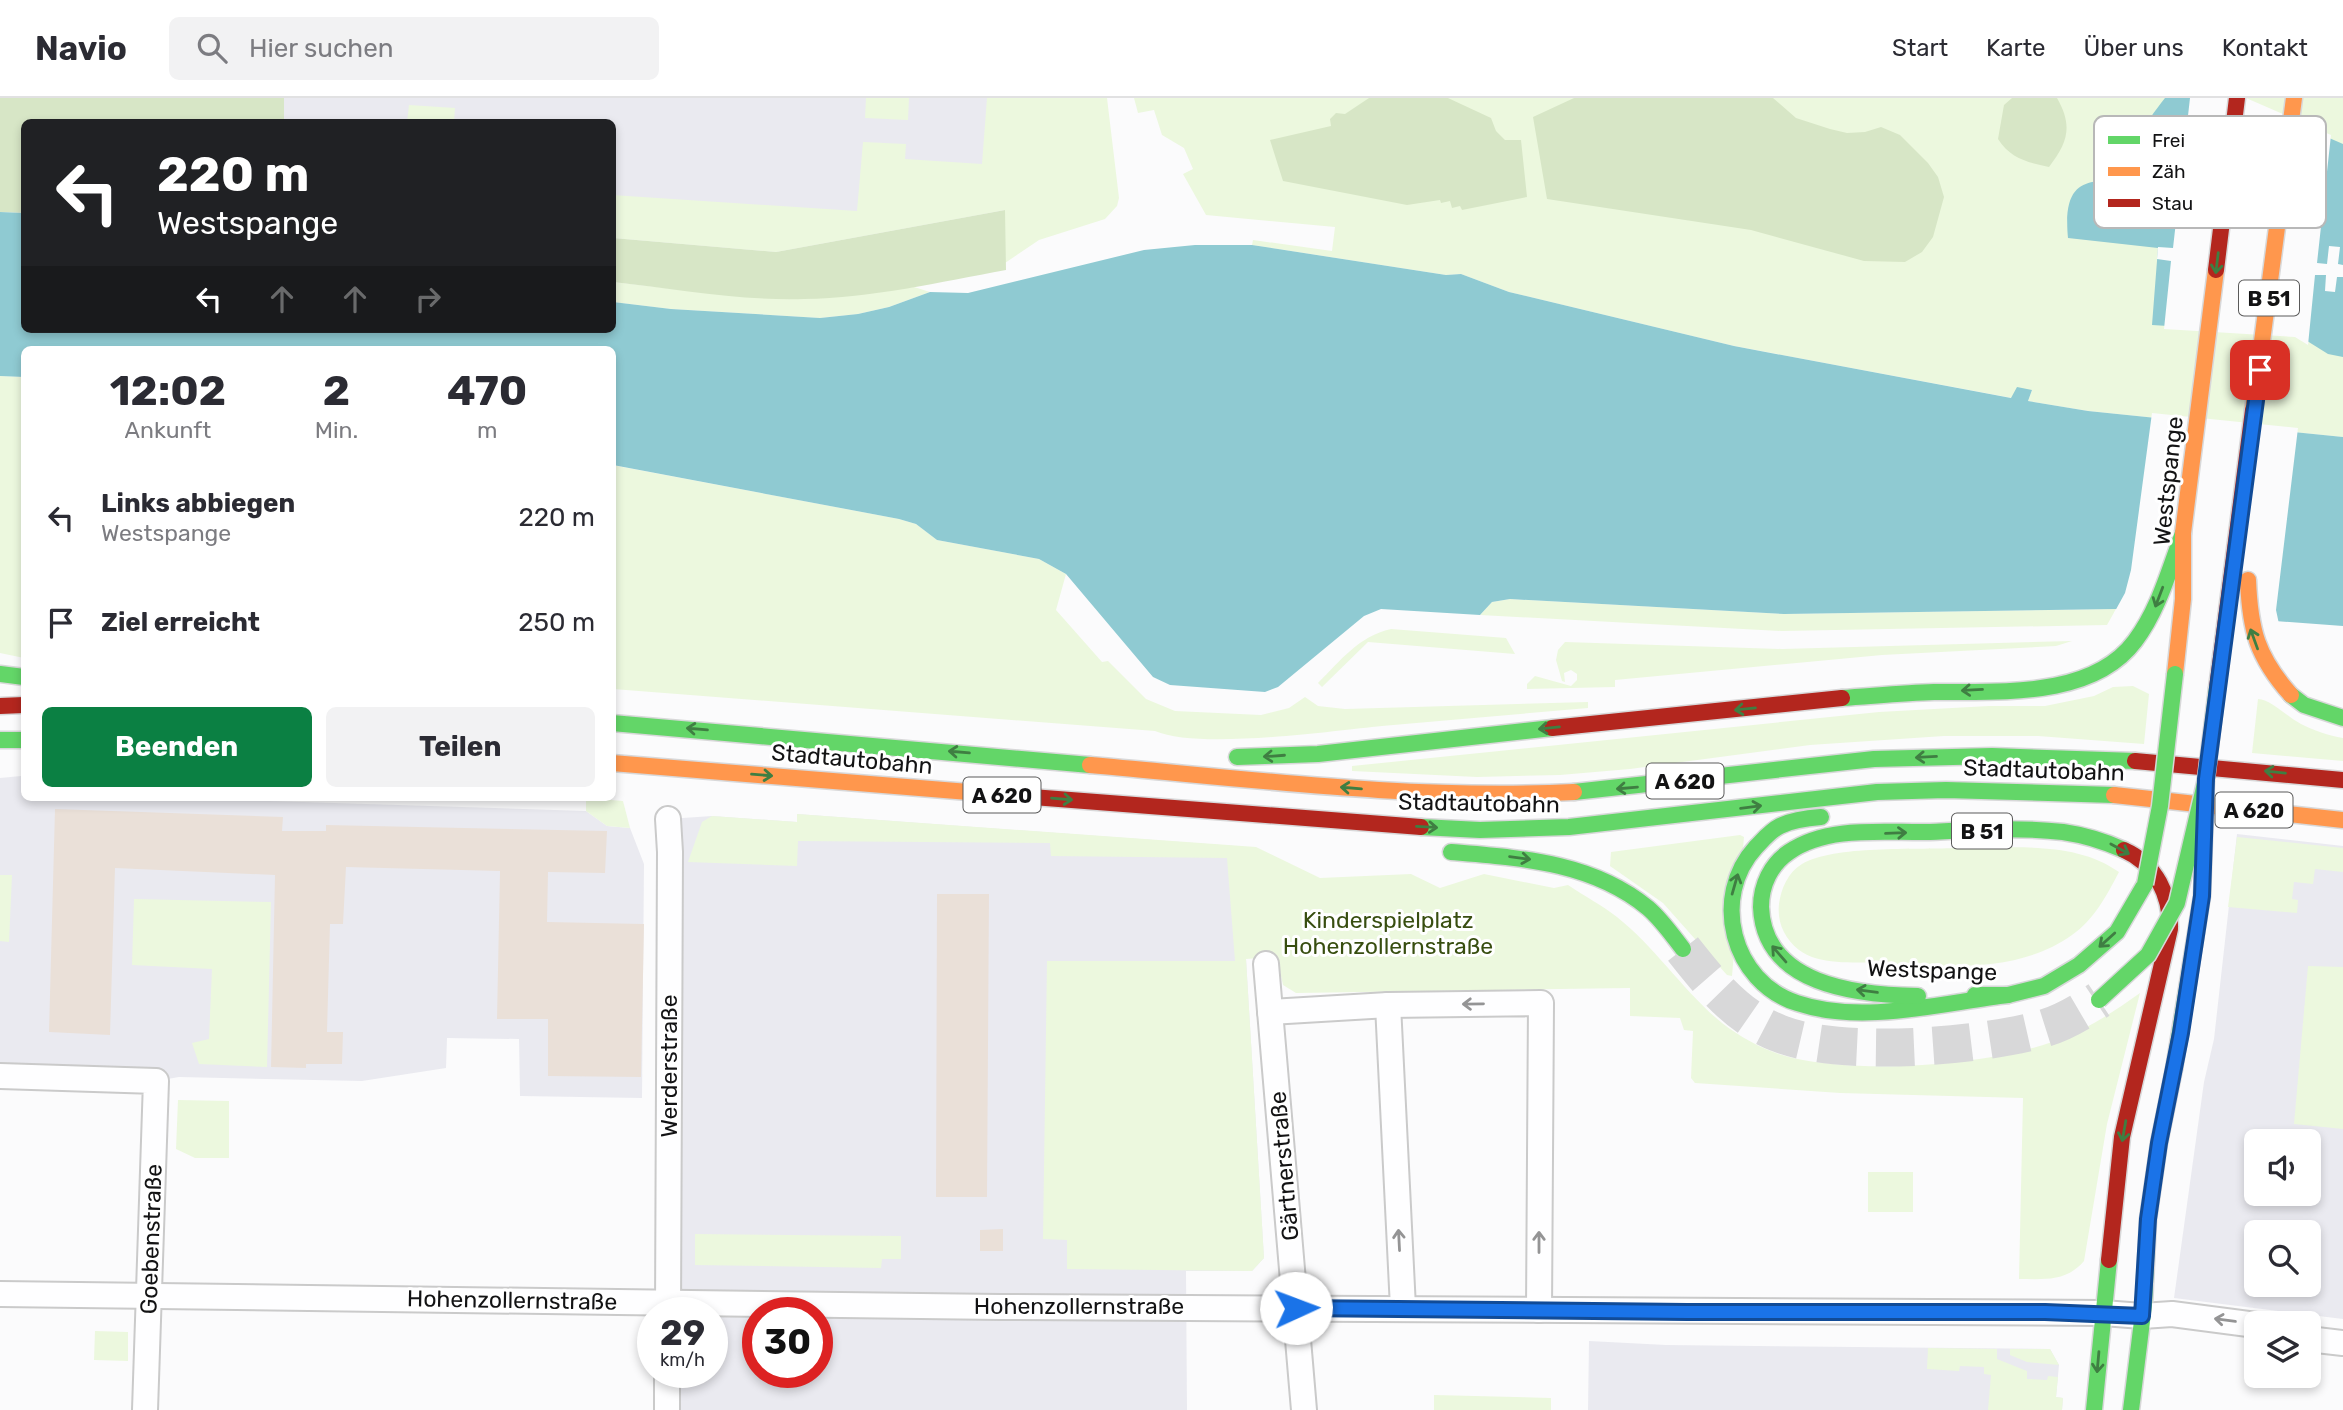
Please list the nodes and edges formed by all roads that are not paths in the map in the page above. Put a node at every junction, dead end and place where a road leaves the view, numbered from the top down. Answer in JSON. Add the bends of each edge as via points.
{"nodes":[{"id":1,"x":2237,"y":98,"type":"edge"},
{"id":2,"x":2235,"y":116,"type":"edge"},
{"id":3,"x":2221,"y":228,"type":"edge"},
{"id":4,"x":2278,"y":228,"type":"edge"},
{"id":5,"x":2244,"y":491,"type":"junction"},
{"id":6,"x":2183,"y":533,"type":"junction"},
{"id":7,"x":0,"y":674,"type":"edge"},
{"id":8,"x":21,"y":677,"type":"edge"},
{"id":9,"x":21,"y":705,"type":"edge"},
{"id":10,"x":0,"y":706,"type":"edge"},
{"id":11,"x":2343,"y":718,"type":"edge"},
{"id":12,"x":616,"y":723,"type":"edge"},
{"id":13,"x":0,"y":740,"type":"edge"},
{"id":14,"x":21,"y":740,"type":"edge"},
{"id":15,"x":1153,"y":753,"type":"dead end"},
{"id":16,"x":1217,"y":756,"type":"dead end"},
{"id":17,"x":1027,"y":758,"type":"junction"},
{"id":18,"x":616,"y":763,"type":"edge"},
{"id":19,"x":2206,"y":779,"type":"junction"},
{"id":20,"x":2343,"y":780,"type":"edge"},
{"id":21,"x":2164,"y":799,"type":"junction"},
{"id":22,"x":2040,"y":809,"type":"dead end"},
{"id":23,"x":1839,"y":815,"type":"dead end"},
{"id":24,"x":668,"y":819,"type":"dead end"},
{"id":25,"x":1310,"y":820,"type":"junction"},
{"id":26,"x":2343,"y":820,"type":"edge"},
{"id":27,"x":1367,"y":840,"type":"dead end"},
{"id":28,"x":1439,"y":851,"type":"dead end"},
{"id":29,"x":1683,"y":949,"type":"tunnel mouth"},
{"id":30,"x":1266,"y":964,"type":"dead end"},
{"id":31,"x":2008,"y":995,"type":"junction"},
{"id":32,"x":2099,"y":1000,"type":"tunnel mouth"},
{"id":33,"x":1388,"y":1005,"type":"junction"},
{"id":34,"x":1270,"y":1012,"type":"junction"},
{"id":35,"x":0,"y":1076,"type":"edge"},
{"id":36,"x":0,"y":1294,"type":"edge"},
{"id":37,"x":149,"y":1295,"type":"junction"},
{"id":38,"x":668,"y":1297,"type":"edge"},
{"id":39,"x":637,"y":1306,"type":"edge"},
{"id":40,"x":728,"y":1307,"type":"edge"},
{"id":41,"x":1296,"y":1308,"type":"junction"},
{"id":42,"x":1403,"y":1308,"type":"junction"},
{"id":43,"x":1539,"y":1310,"type":"junction"},
{"id":44,"x":2103,"y":1313,"type":"junction"},
{"id":45,"x":2142,"y":1316,"type":"junction"},
{"id":46,"x":2244,"y":1324,"type":"edge"},
{"id":47,"x":2321,"y":1340,"type":"edge"},
{"id":48,"x":2343,"y":1343,"type":"edge"},
{"id":49,"x":667,"y":1388,"type":"edge"},
{"id":50,"x":145,"y":1410,"type":"edge"},
{"id":51,"x":667,"y":1410,"type":"edge"},
{"id":52,"x":1304,"y":1410,"type":"edge"},
{"id":53,"x":2094,"y":1410,"type":"edge"},
{"id":54,"x":2131,"y":1410,"type":"edge"}],
"edges":[{"from":1,"to":2,"type":"main road","name":"Westspange","number":"B 51","one_way":true},
{"from":3,"to":6,"type":"main road","name":"Westspange","number":"B 51","one_way":true},
{"from":4,"to":5,"type":"main road","number":"B 51"},
{"from":11,"to":5,"type":"main road","one_way":true,"via":[[2291,695],[2274,678],[2256,646],[2249,626]]},
{"from":5,"to":19,"type":"main road","number":"B 51","bridge":true},
{"from":6,"to":16,"type":"main road","one_way":true,"via":[[2153,612],[2130,650],[2082,679],[2051,686],[1883,694],[1341,752]]},
{"from":6,"to":31,"type":"main road","name":"Westspange","number":"B 51","one_way":true,"bridge":true,"via":[[2183,599],[2173,701],[2146,884],[2116,932],[2079,965],[2044,985]]},
{"from":7,"to":8,"type":"main road"},
{"from":9,"to":10,"type":"main road"},
{"from":17,"to":12,"type":"main road","name":"Stadtautobahn","number":"A 620","one_way":true},
{"from":13,"to":14,"type":"main road"},
{"from":15,"to":17,"type":"main road"},
{"from":20,"to":17,"type":"main road","name":"Stadtautobahn","number":"A 620","one_way":true,"via":[[2167,761],[1944,756],[1824,764],[1631,788],[1475,795],[1395,792]]},
{"from":18,"to":25,"type":"main road","name":"Stadtautobahn","number":"A 620","one_way":true},
{"from":19,"to":32,"type":"main road","bridge":true,"via":[[2178,903],[2148,955]]},
{"from":19,"to":45,"type":"main road","number":"B 51","bridge":true,"via":[[2202,896],[2148,1219]]},
{"from":21,"to":22,"type":"main road","via":[[2124,809]]},
{"from":25,"to":21,"type":"main road","name":"Stadtautobahn","number":"A 620","one_way":true,"via":[[1480,830],[1569,827],[1877,792],[2038,790]]},
{"from":21,"to":26,"type":"main road","name":"Stadtautobahn","number":"A 620"},
{"from":31,"to":23,"type":"main road","one_way":true,"via":[[1837,1010],[1795,1002],[1770,990],[1754,975],[1733,940],[1730,920],[1731,897],[1745,857],[1779,826]]},
{"from":24,"to":38,"type":"street","name":"Werderstraße"},
{"from":25,"to":27,"type":"main road"},
{"from":28,"to":29,"type":"main road","one_way":true,"via":[[1567,865],[1597,876],[1650,909]]},
{"from":30,"to":34,"type":"street","name":"Gärtnerstraße"},
{"from":31,"to":44,"type":"main road","name":"Westspange","number":"B 51","one_way":true,"via":[[1899,996],[1811,980],[1780,957],[1766,938],[1762,888],[1770,871],[1798,846],[1826,838],[2038,830],[2084,834],[2112,844],[2156,876],[2169,903],[2170,929],[2122,1137]]},
{"from":33,"to":34,"type":"street"},
{"from":42,"to":33,"type":"street","one_way":true},
{"from":43,"to":33,"type":"street","one_way":true,"via":[[1541,1003]]},
{"from":34,"to":41,"type":"street","name":"Gärtnerstraße"},
{"from":35,"to":37,"type":"street","name":"Goebenstraße","via":[[156,1081]]},
{"from":36,"to":37,"type":"street","name":"Hohenzollernstraße"},
{"from":37,"to":39,"type":"street","name":"Hohenzollernstraße"},
{"from":37,"to":50,"type":"street","name":"Goebenstraße"},
{"from":40,"to":41,"type":"street","name":"Hohenzollernstraße"},
{"from":41,"to":42,"type":"street","name":"Hohenzollernstraße"},
{"from":41,"to":52,"type":"street","name":"Gärtnerstraße"},
{"from":42,"to":43,"type":"street","name":"Hohenzollernstraße"},
{"from":43,"to":44,"type":"street","name":"Hohenzollernstraße"},
{"from":44,"to":45,"type":"street","name":"Hohenzollernstraße"},
{"from":44,"to":53,"type":"main road","number":"B 51","one_way":true},
{"from":46,"to":45,"type":"street","name":"Hohenzollernstraße","one_way":true,"via":[[2159,1313]]},
{"from":45,"to":54,"type":"main road","number":"B 51"},
{"from":47,"to":48,"type":"street"},
{"from":49,"to":51,"type":"street"}]}
